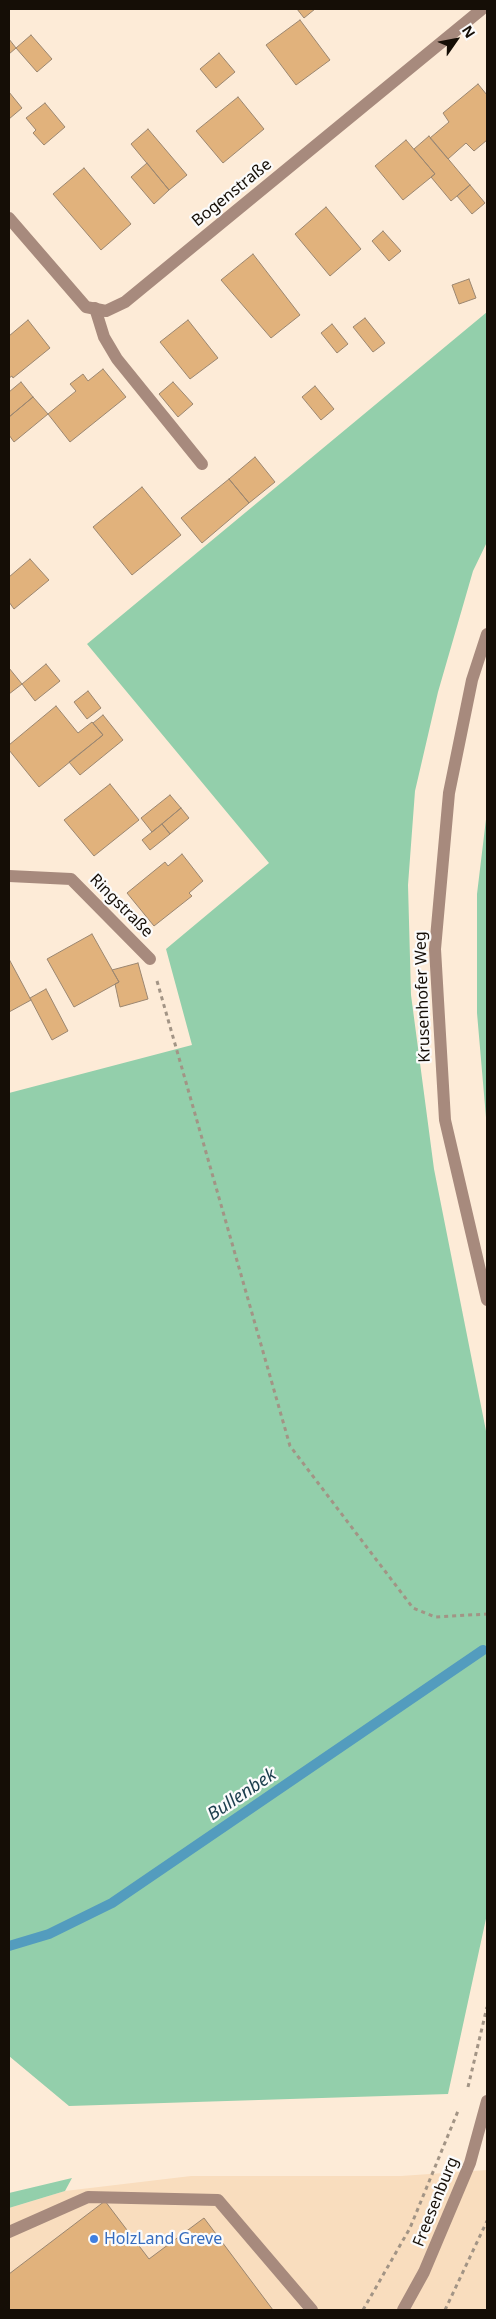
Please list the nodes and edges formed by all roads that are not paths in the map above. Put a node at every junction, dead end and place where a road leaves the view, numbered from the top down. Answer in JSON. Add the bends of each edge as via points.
{"nodes":[{"id":1,"x":482,"y":9,"type":"edge"},
{"id":2,"x":9,"y":218,"type":"edge"},
{"id":3,"x":95,"y":308,"type":"junction"},
{"id":4,"x":202,"y":464,"type":"dead end"},
{"id":5,"x":487,"y":634,"type":"edge"},
{"id":6,"x":9,"y":876,"type":"edge"},
{"id":7,"x":150,"y":958,"type":"road end"},
{"id":8,"x":487,"y":1300,"type":"edge"},
{"id":9,"x":487,"y":2101,"type":"edge"},
{"id":10,"x":9,"y":2232,"type":"edge"},
{"id":11,"x":312,"y":2310,"type":"edge"},
{"id":12,"x":403,"y":2310,"type":"edge"}],
"edges":[{"from":1,"to":3,"type":"street","name":"Bogenstraße","via":[[126,302],[106,311]]},
{"from":2,"to":3,"type":"street","via":[[80,301],[86,307]]},
{"from":3,"to":4,"type":"street","via":[[104,337],[117,359]]},
{"from":5,"to":8,"type":"street","name":"Krusenhofer Weg","via":[[472,680],[449,793],[435,949],[445,1120]]},
{"from":6,"to":7,"type":"street","name":"Ringstraße","via":[[70,879]]},
{"from":9,"to":12,"type":"street","name":"Freesenburg","via":[[470,2163],[424,2272]]},
{"from":10,"to":11,"type":"street","via":[[88,2197],[218,2200]]}]}
